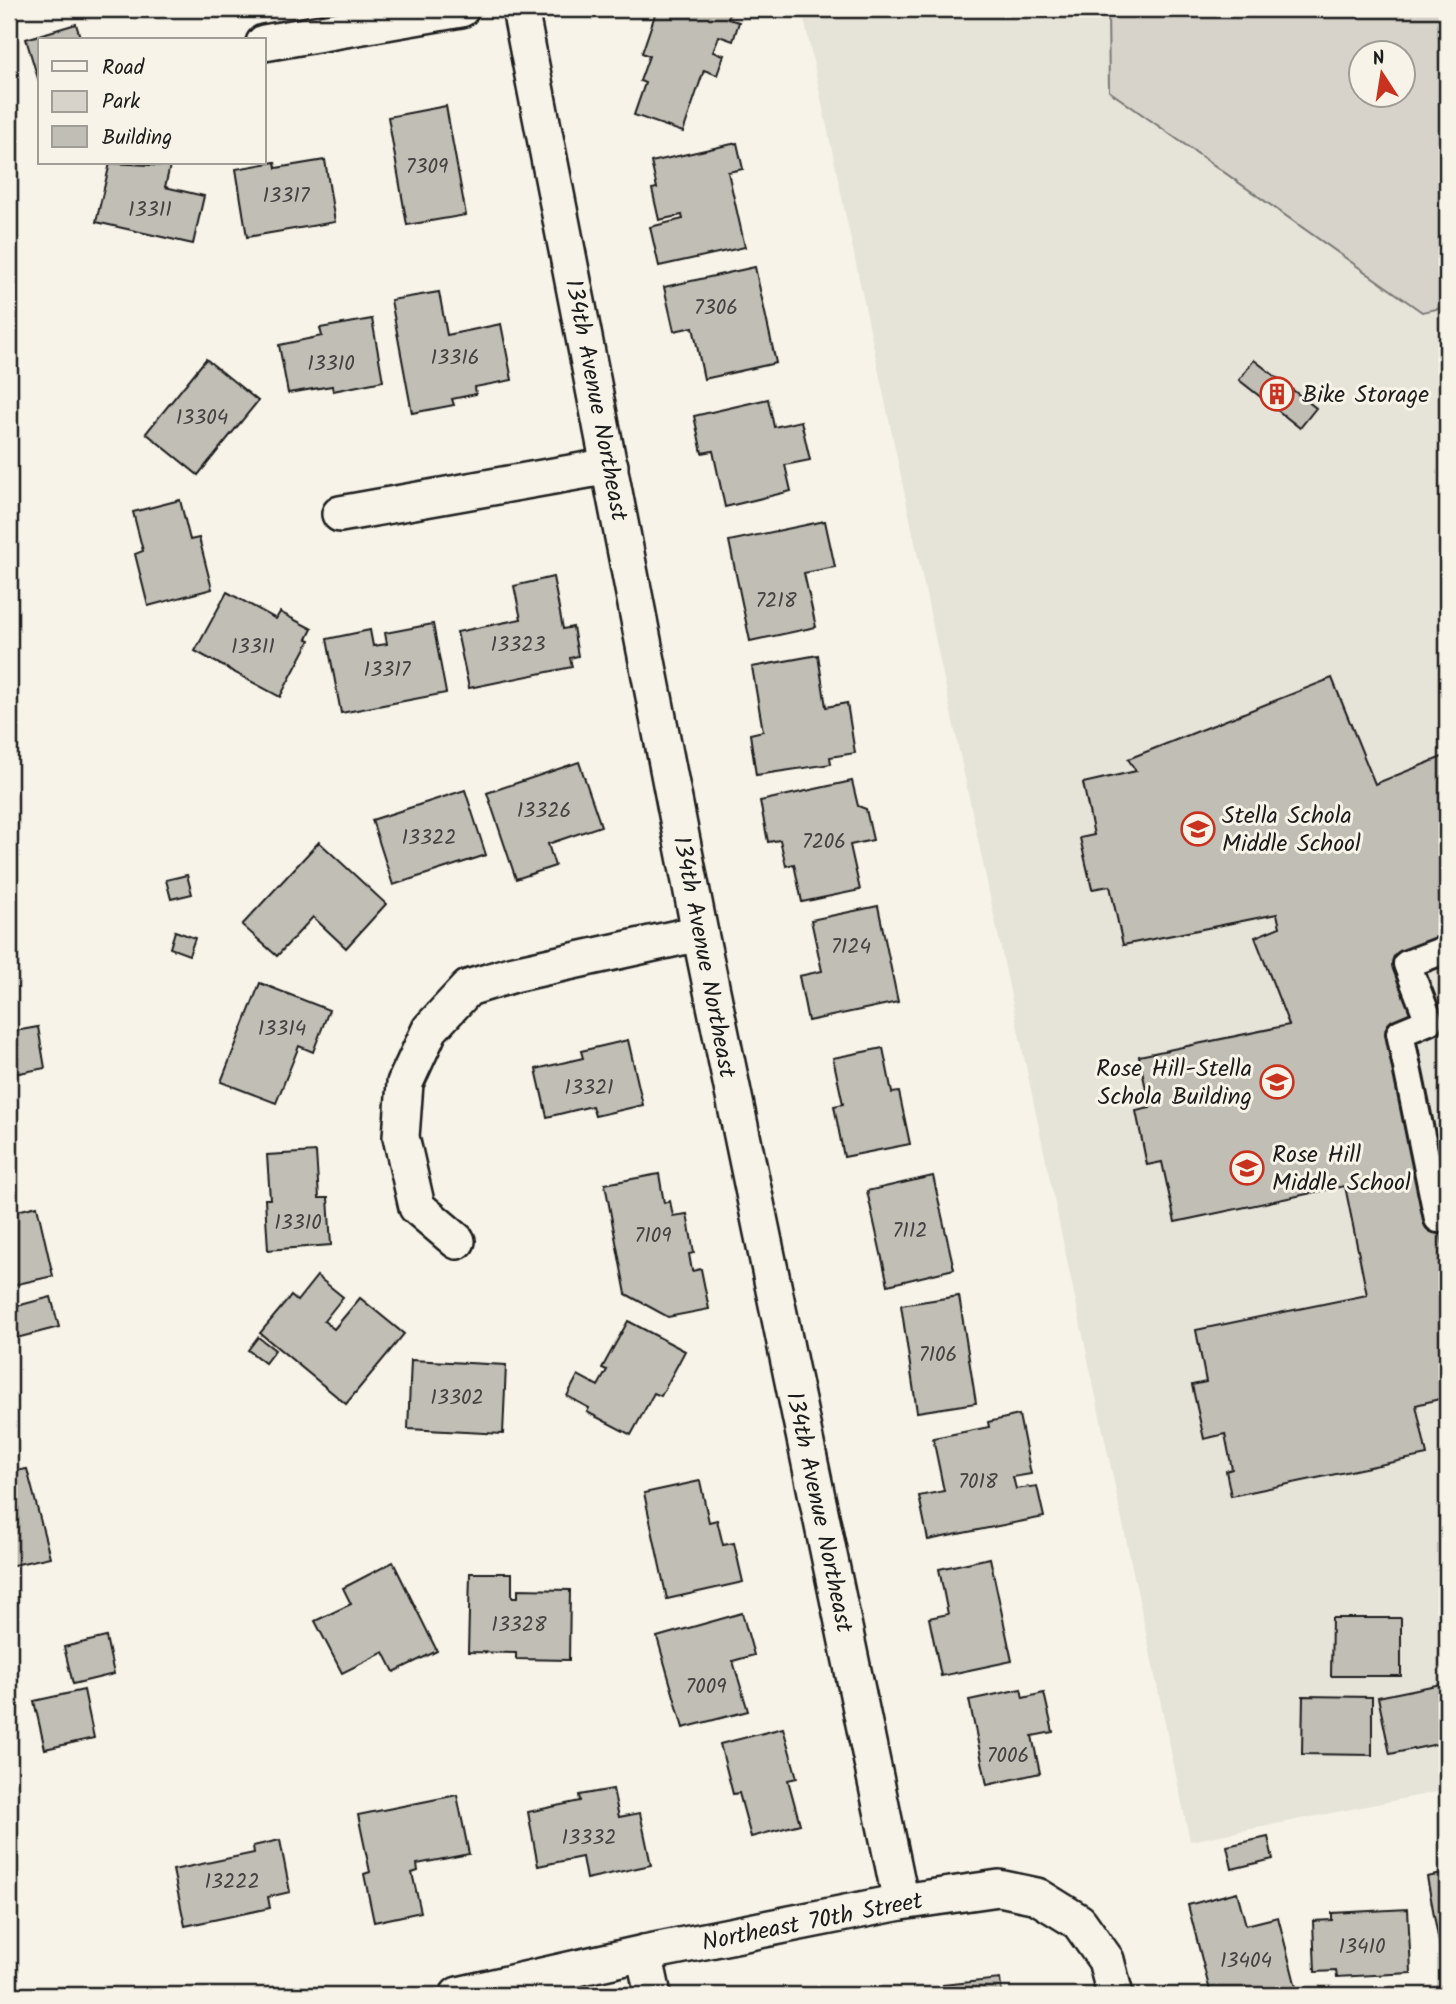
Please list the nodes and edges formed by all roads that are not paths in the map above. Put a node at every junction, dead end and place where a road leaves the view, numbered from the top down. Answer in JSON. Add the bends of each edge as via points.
{"nodes":[{"id":1,"x":461,"y":9,"type":"edge"},
{"id":2,"x":520,"y":9,"type":"edge"},
{"id":3,"x":266,"y":43,"type":"edge"},
{"id":4,"x":610,"y":466,"type":"junction"},
{"id":5,"x":340,"y":514,"type":"dead end"},
{"id":6,"x":700,"y":933,"type":"junction"},
{"id":7,"x":1447,"y":949,"type":"edge"},
{"id":8,"x":1447,"y":1215,"type":"edge"},
{"id":9,"x":457,"y":1241,"type":"dead end"},
{"id":10,"x":901,"y":1902,"type":"junction"},
{"id":11,"x":644,"y":1953,"type":"junction"},
{"id":12,"x":458,"y":1995,"type":"edge"},
{"id":13,"x":653,"y":1995,"type":"edge"},
{"id":14,"x":1115,"y":1995,"type":"edge"}],
"edges":[{"from":1,"to":3,"type":"street"},
{"from":2,"to":4,"type":"street","name":"134th Avenue Northeast"},
{"from":4,"to":5,"type":"street"},
{"from":4,"to":6,"type":"street","name":"134th Avenue Northeast"},
{"from":6,"to":9,"type":"street","via":[[468,988],[430,1029],[405,1083],[401,1137],[417,1207]]},
{"from":6,"to":10,"type":"street","name":"134th Avenue Northeast"},
{"from":7,"to":8,"type":"street","via":[[1407,964],[1429,1021],[1400,1033],[1438,1219]]},
{"from":10,"to":11,"type":"street","name":"Northeast 70th Street"},
{"from":10,"to":14,"type":"street","name":"Northeast 70th Street","via":[[999,1888],[1037,1896],[1079,1922],[1106,1960]]},
{"from":11,"to":12,"type":"street","name":"Northeast 70th Street"},
{"from":11,"to":13,"type":"street"}]}
